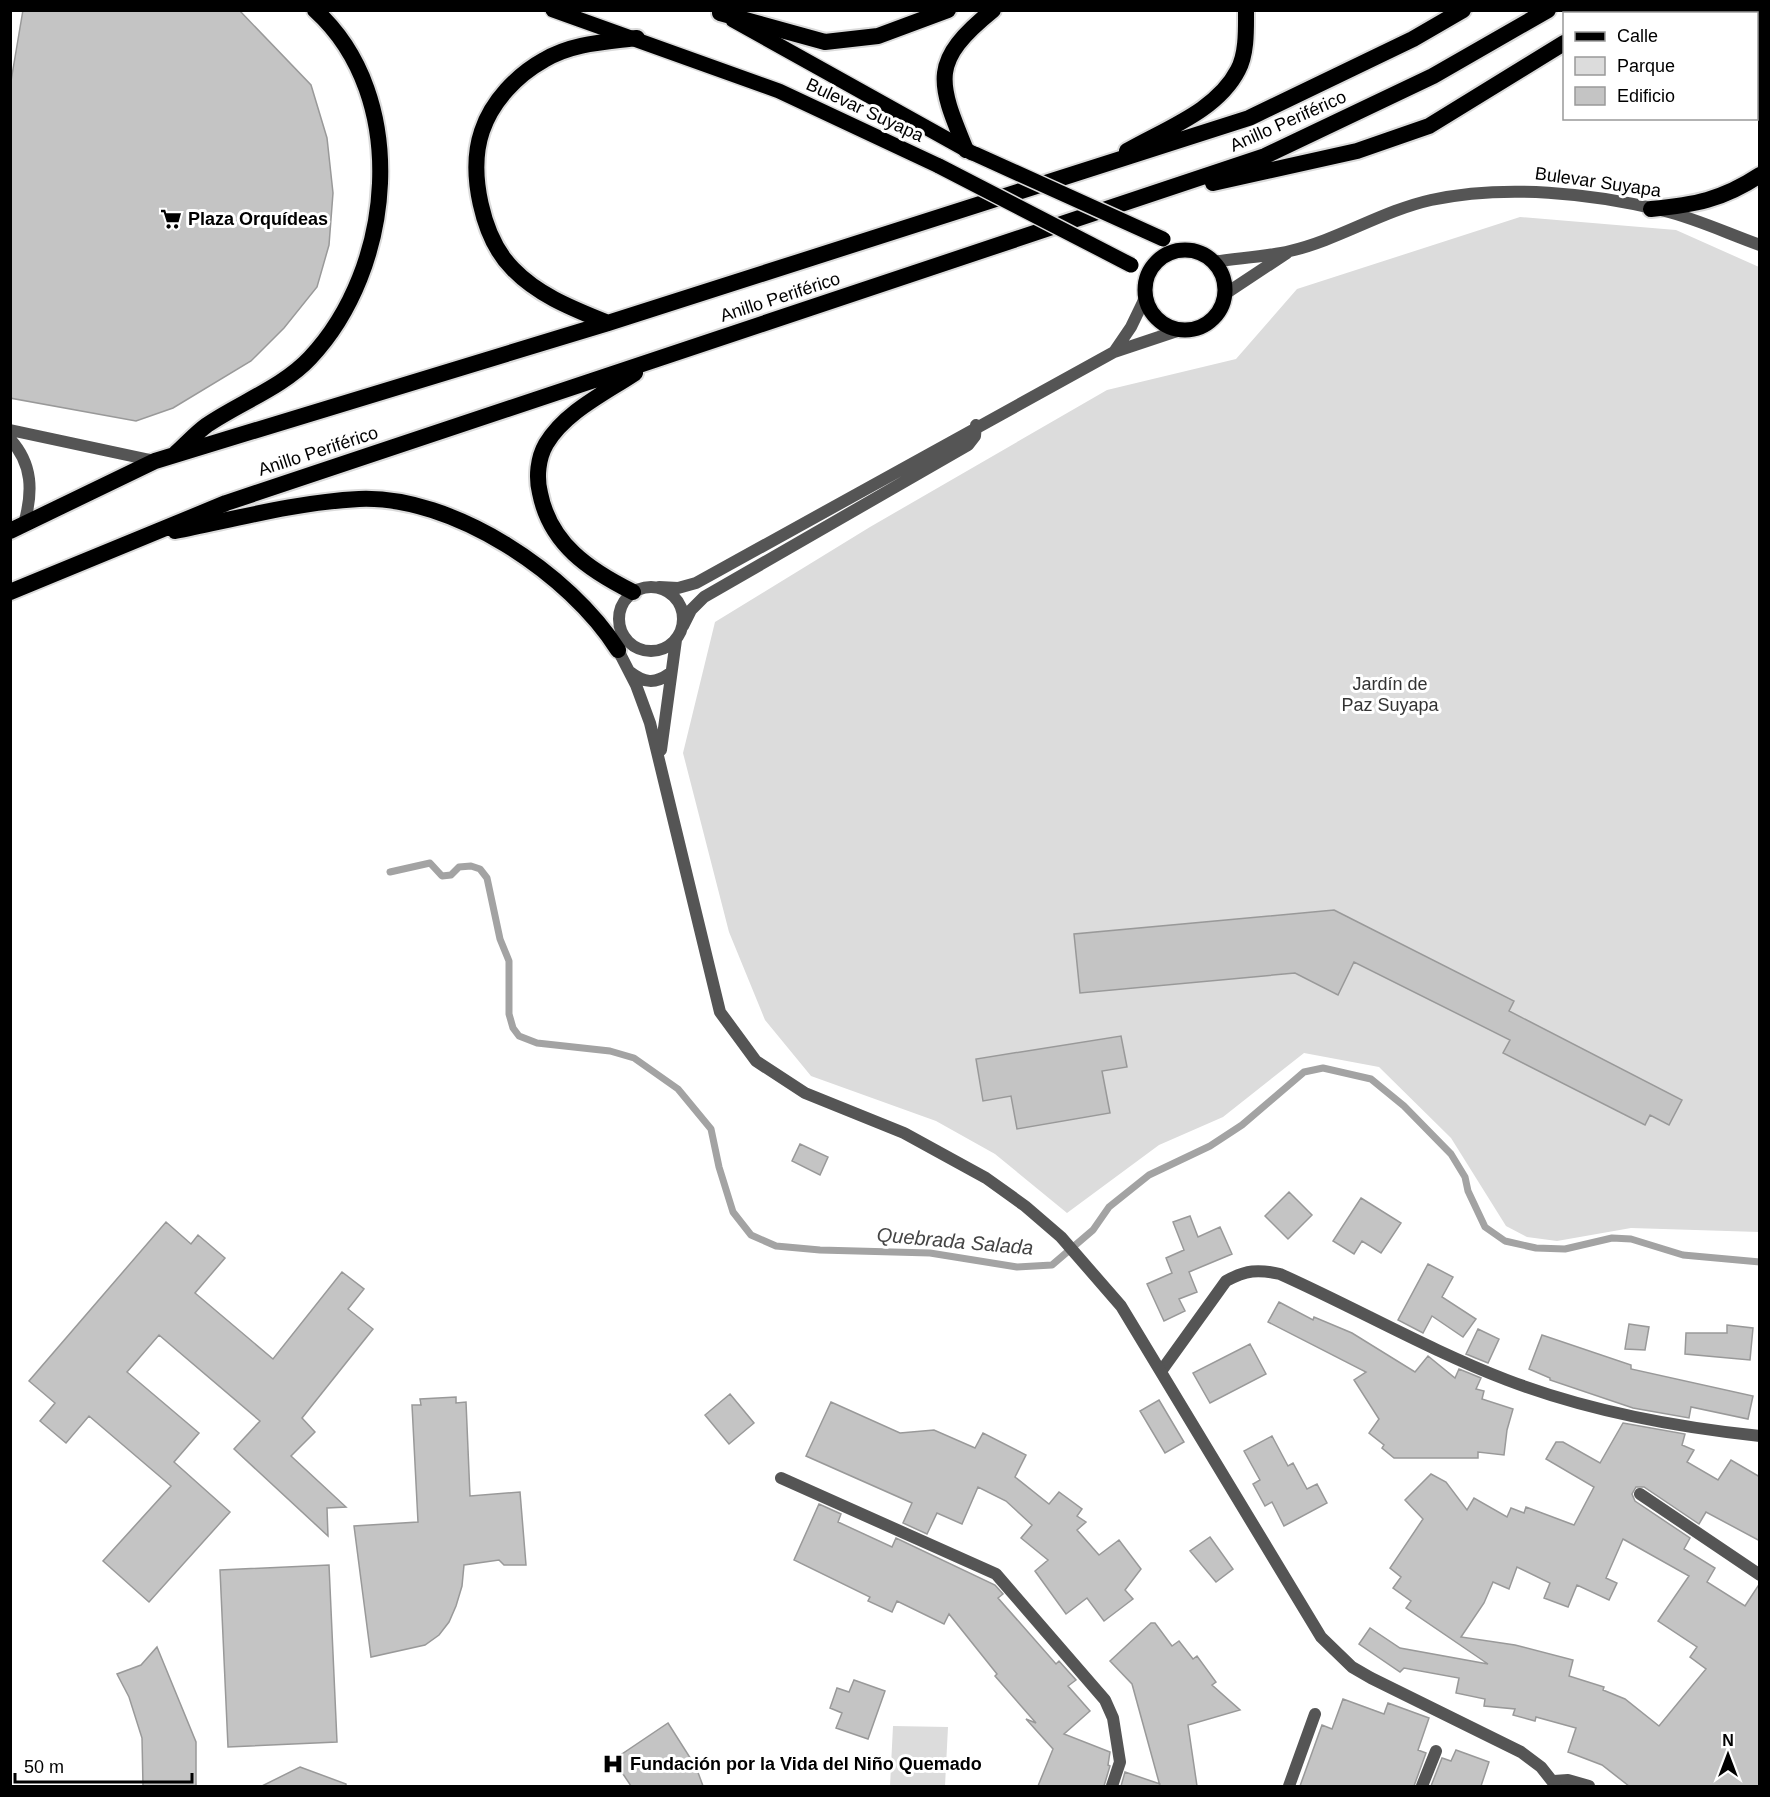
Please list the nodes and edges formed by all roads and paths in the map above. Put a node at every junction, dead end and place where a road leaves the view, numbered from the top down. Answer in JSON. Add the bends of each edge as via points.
{"nodes":[{"id":1,"x":315,"y":10,"type":"edge"},
{"id":2,"x":553,"y":10,"type":"edge"},
{"id":3,"x":948,"y":10,"type":"edge"},
{"id":4,"x":993,"y":10,"type":"edge"},
{"id":5,"x":1245,"y":10,"type":"edge"},
{"id":6,"x":1463,"y":10,"type":"edge"},
{"id":7,"x":1548,"y":10,"type":"edge"},
{"id":8,"x":718,"y":12,"type":"edge"},
{"id":9,"x":637,"y":38,"type":"junction"},
{"id":10,"x":1563,"y":44,"type":"edge"},
{"id":11,"x":970,"y":152,"type":"junction"},
{"id":12,"x":1096,"y":168,"type":"junction"},
{"id":13,"x":1760,"y":176,"type":"edge"},
{"id":14,"x":1150,"y":195,"type":"junction"},
{"id":15,"x":1651,"y":209,"type":"junction"},
{"id":16,"x":1760,"y":245,"type":"edge"},
{"id":17,"x":1187,"y":250,"type":"junction"},
{"id":18,"x":1290,"y":251,"type":"junction"},
{"id":19,"x":1213,"y":261,"type":"junction"},
{"id":20,"x":1148,"y":273,"type":"junction"},
{"id":21,"x":1225,"y":294,"type":"junction"},
{"id":22,"x":1145,"y":298,"type":"junction"},
{"id":23,"x":608,"y":323,"type":"junction"},
{"id":24,"x":1180,"y":330,"type":"junction"},
{"id":25,"x":1114,"y":352,"type":"junction"},
{"id":26,"x":655,"y":360,"type":"junction"},
{"id":27,"x":976,"y":425,"type":"junction"},
{"id":28,"x":10,"y":430,"type":"edge"},
{"id":29,"x":10,"y":439,"type":"edge"},
{"id":30,"x":173,"y":456,"type":"junction"},
{"id":31,"x":155,"y":461,"type":"junction"},
{"id":32,"x":17,"y":527,"type":"edge"},
{"id":33,"x":138,"y":538,"type":"junction"},
{"id":34,"x":659,"y":587,"type":"junction"},
{"id":35,"x":10,"y":592,"type":"edge"},
{"id":36,"x":633,"y":592,"type":"junction"},
{"id":37,"x":683,"y":626,"type":"junction"},
{"id":38,"x":621,"y":632,"type":"junction"},
{"id":39,"x":676,"y":640,"type":"junction"},
{"id":40,"x":618,"y":650,"type":"junction"},
{"id":41,"x":629,"y":672,"type":"junction"},
{"id":42,"x":669,"y":674,"type":"junction"},
{"id":43,"x":660,"y":761,"type":"junction"},
{"id":44,"x":1162,"y":1370,"type":"junction"},
{"id":45,"x":1760,"y":1436,"type":"edge"},
{"id":46,"x":781,"y":1478,"type":"dead end"},
{"id":47,"x":1640,"y":1494,"type":"dead end"},
{"id":48,"x":1760,"y":1575,"type":"edge"},
{"id":49,"x":1315,"y":1714,"type":"dead end"},
{"id":50,"x":1436,"y":1750,"type":"dead end"},
{"id":51,"x":1555,"y":1784,"type":"edge"},
{"id":52,"x":1112,"y":1786,"type":"edge"},
{"id":53,"x":1289,"y":1786,"type":"edge"},
{"id":54,"x":1422,"y":1786,"type":"edge"},
{"id":55,"x":1589,"y":1786,"type":"edge"}],
"edges":[{"from":1,"to":30,"type":"highway","via":[[329,23],[365,78],[382,186],[372,248],[345,310],[309,359],[260,395],[206,425]]},
{"from":2,"to":9,"type":"main road","name":"Bulevar Suyapa"},
{"from":3,"to":8,"type":"highway","via":[[878,36],[825,42]]},
{"from":4,"to":11,"type":"highway","via":[[966,33],[950,55],[943,85],[950,111]]},
{"from":5,"to":12,"type":"highway","via":[[1239,69],[1219,98]]},
{"from":6,"to":12,"type":"highway","name":"Anillo Periférico","via":[[1413,39],[1249,118]]},
{"from":7,"to":14,"type":"highway","name":"Anillo Periférico","via":[[1433,76],[1265,156]]},
{"from":8,"to":11,"type":"main road","name":"Bulevar Suyapa"},
{"from":9,"to":20,"type":"main road","name":"Bulevar Suyapa","bridge":true,"via":[[779,91],[939,166]]},
{"from":9,"to":23,"type":"highway","via":[[576,46],[545,59],[515,80],[482,131],[477,167],[480,206],[511,268],[538,291]]},
{"from":10,"to":14,"type":"highway","via":[[1429,126],[1357,151]]},
{"from":11,"to":17,"type":"main road","name":"Bulevar Suyapa","bridge":true},
{"from":12,"to":23,"type":"highway","name":"Anillo Periférico"},
{"from":13,"to":15,"type":"highway","via":[[1730,194],[1697,204]]},
{"from":14,"to":26,"type":"highway","name":"Anillo Periférico"},
{"from":15,"to":16,"type":"street","name":"Bulevar Suyapa"},
{"from":15,"to":18,"type":"street","name":"Bulevar Suyapa","via":[[1573,196],[1476,192],[1429,200],[1387,213]]},
{"from":17,"to":19,"type":"main road"},
{"from":17,"to":20,"type":"main road","via":[[1164,256]]},
{"from":18,"to":19,"type":"street","name":"Bulevar Suyapa"},
{"from":18,"to":21,"type":"street","name":"Bulevar Suyapa"},
{"from":19,"to":21,"type":"main road","via":[[1220,271]]},
{"from":20,"to":22,"type":"main road"},
{"from":21,"to":24,"type":"main road","via":[[1222,306],[1204,325]]},
{"from":22,"to":24,"type":"main road","via":[[1158,320]]},
{"from":22,"to":25,"type":"street"},
{"from":23,"to":30,"type":"highway","name":"Anillo Periférico"},
{"from":24,"to":25,"type":"street"},
{"from":25,"to":27,"type":"street"},
{"from":26,"to":33,"type":"highway","name":"Anillo Periférico","via":[[226,503]]},
{"from":26,"to":36,"type":"highway","via":[[572,414],[546,444],[538,465],[543,508],[553,530],[572,554],[600,575]]},
{"from":27,"to":34,"type":"street","via":[[696,583],[678,588]]},
{"from":27,"to":37,"type":"street","via":[[975,436],[968,445],[704,597]]},
{"from":28,"to":31,"type":"street"},
{"from":29,"to":32,"type":"street","via":[[26,462],[30,480],[30,500]]},
{"from":30,"to":31,"type":"highway","name":"Anillo Periférico"},
{"from":31,"to":32,"type":"highway","name":"Anillo Periférico"},
{"from":33,"to":35,"type":"highway","name":"Anillo Periférico"},
{"from":33,"to":40,"type":"highway","via":[[361,499],[428,509],[484,532],[543,568],[592,617]]},
{"from":34,"to":36,"type":"street","via":[[646,586]]},
{"from":34,"to":37,"type":"street","via":[[679,602]]},
{"from":36,"to":38,"type":"street","via":[[620,610]]},
{"from":37,"to":39,"type":"street"},
{"from":38,"to":39,"type":"street","via":[[629,643],[646,650],[665,648]]},
{"from":38,"to":40,"type":"highway"},
{"from":39,"to":42,"type":"street"},
{"from":40,"to":41,"type":"street"},
{"from":41,"to":42,"type":"street","via":[[649,682]]},
{"from":41,"to":43,"type":"street","via":[[650,723]]},
{"from":42,"to":43,"type":"street"},
{"from":43,"to":44,"type":"street","via":[[720,1012],[756,1060],[806,1094],[904,1133],[986,1178],[1025,1206],[1061,1237],[1121,1306]]},
{"from":44,"to":45,"type":"street","via":[[1226,1281],[1259,1269],[1280,1274],[1506,1380],[1595,1409],[1708,1431]]},
{"from":44,"to":51,"type":"street","via":[[1320,1637],[1334,1652],[1371,1678],[1521,1752]]},
{"from":46,"to":52,"type":"street","via":[[996,1574],[1105,1700],[1113,1718],[1120,1762]]},
{"from":47,"to":48,"type":"street"},
{"from":49,"to":53,"type":"street"},
{"from":50,"to":54,"type":"street"},
{"from":51,"to":55,"type":"street","via":[[1568,1780]]}]}
